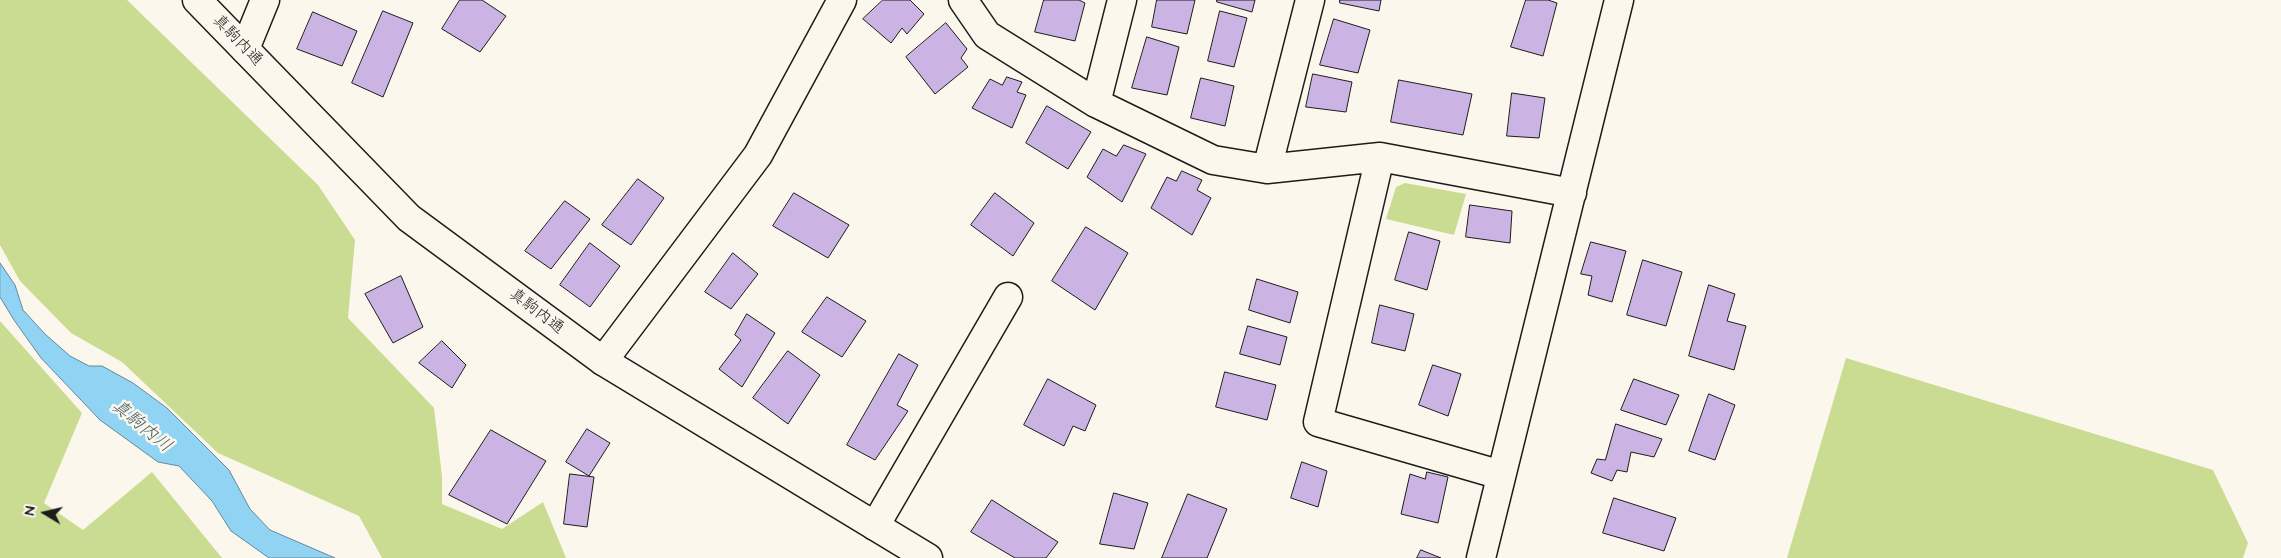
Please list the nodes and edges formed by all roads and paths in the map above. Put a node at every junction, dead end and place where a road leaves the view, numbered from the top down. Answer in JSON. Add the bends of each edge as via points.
{"nodes":[{"id":1,"x":197,"y":0,"type":"edge"},
{"id":2,"x":264,"y":0,"type":"edge"},
{"id":3,"x":842,"y":0,"type":"edge"},
{"id":4,"x":964,"y":0,"type":"edge"},
{"id":5,"x":1122,"y":0,"type":"edge"},
{"id":6,"x":1310,"y":0,"type":"edge"},
{"id":7,"x":1619,"y":0,"type":"edge"},
{"id":8,"x":245,"y":49,"type":"junction"},
{"id":9,"x":1096,"y":103,"type":"junction"},
{"id":10,"x":1380,"y":158,"type":"junction"},
{"id":11,"x":1267,"y":169,"type":"junction"},
{"id":12,"x":1572,"y":192,"type":"junction"},
{"id":13,"x":1008,"y":296,"type":"dead end"},
{"id":14,"x":603,"y":362,"type":"junction"},
{"id":15,"x":1500,"y":475,"type":"junction"},
{"id":16,"x":875,"y":526,"type":"junction"},
{"id":17,"x":928,"y":558,"type":"edge"},
{"id":18,"x":1481,"y":558,"type":"edge"}],
"edges":[{"from":1,"to":8,"type":"main road","name":"真駒内通"},
{"from":2,"to":8,"type":"main road"},
{"from":3,"to":14,"type":"main road","via":[[758,155]]},
{"from":4,"to":9,"type":"main road","via":[[987,35]]},
{"from":5,"to":9,"type":"main road"},
{"from":6,"to":11,"type":"main road"},
{"from":7,"to":12,"type":"main road"},
{"from":8,"to":14,"type":"main road","name":"真駒内通","via":[[409,218]]},
{"from":9,"to":11,"type":"main road","via":[[1214,160]]},
{"from":10,"to":11,"type":"main road"},
{"from":10,"to":12,"type":"main road"},
{"from":10,"to":15,"type":"main road","via":[[1318,422]]},
{"from":12,"to":15,"type":"main road"},
{"from":13,"to":16,"type":"main road"},
{"from":14,"to":16,"type":"main road","name":"真駒内通"},
{"from":15,"to":18,"type":"main road"},
{"from":16,"to":17,"type":"main road","name":"真駒内通"}]}
